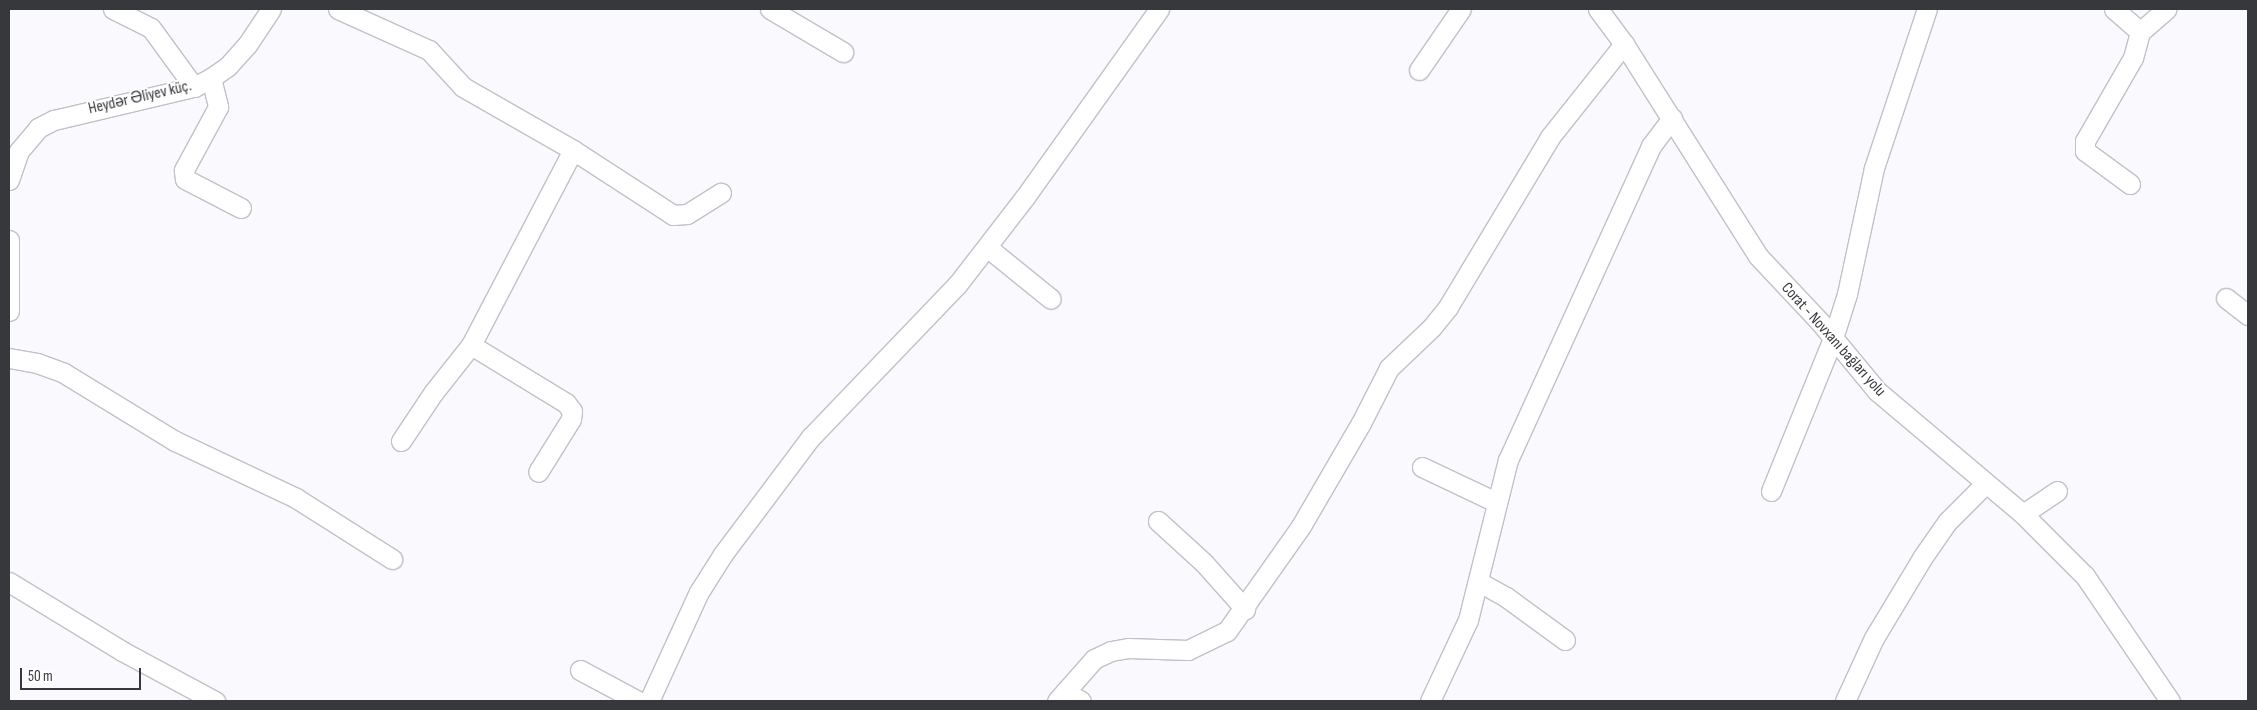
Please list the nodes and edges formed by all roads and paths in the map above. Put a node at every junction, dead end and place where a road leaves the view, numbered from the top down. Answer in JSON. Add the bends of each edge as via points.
{"nodes":[{"id":1,"x":113,"y":9,"type":"edge"},
{"id":2,"x":271,"y":9,"type":"edge"},
{"id":3,"x":338,"y":9,"type":"edge"},
{"id":4,"x":770,"y":9,"type":"edge"},
{"id":5,"x":1159,"y":9,"type":"edge"},
{"id":6,"x":1461,"y":9,"type":"edge"},
{"id":7,"x":1598,"y":9,"type":"edge"},
{"id":8,"x":1927,"y":9,"type":"edge"},
{"id":9,"x":2114,"y":9,"type":"edge"},
{"id":10,"x":2166,"y":9,"type":"edge"},
{"id":11,"x":2140,"y":32,"type":"junction"},
{"id":12,"x":1624,"y":44,"type":"junction"},
{"id":13,"x":843,"y":52,"type":"dead end"},
{"id":14,"x":1419,"y":70,"type":"dead end"},
{"id":15,"x":211,"y":78,"type":"junction"},
{"id":16,"x":194,"y":87,"type":"junction"},
{"id":17,"x":1672,"y":118,"type":"junction"},
{"id":18,"x":573,"y":150,"type":"junction"},
{"id":19,"x":9,"y":180,"type":"edge"},
{"id":20,"x":2130,"y":184,"type":"dead end"},
{"id":21,"x":721,"y":193,"type":"dead end"},
{"id":22,"x":240,"y":208,"type":"dead end"},
{"id":23,"x":9,"y":240,"type":"edge"},
{"id":24,"x":987,"y":247,"type":"junction"},
{"id":25,"x":2226,"y":298,"type":"dead end"},
{"id":26,"x":1051,"y":299,"type":"dead end"},
{"id":27,"x":9,"y":311,"type":"edge"},
{"id":28,"x":2248,"y":315,"type":"edge"},
{"id":29,"x":1833,"y":338,"type":"junction"},
{"id":30,"x":471,"y":345,"type":"junction"},
{"id":31,"x":9,"y":358,"type":"edge"},
{"id":32,"x":401,"y":441,"type":"dead end"},
{"id":33,"x":1422,"y":467,"type":"dead end"},
{"id":34,"x":538,"y":472,"type":"dead end"},
{"id":35,"x":1984,"y":484,"type":"junction"},
{"id":36,"x":1771,"y":491,"type":"dead end"},
{"id":37,"x":2057,"y":491,"type":"dead end"},
{"id":38,"x":1496,"y":502,"type":"junction"},
{"id":39,"x":2023,"y":514,"type":"junction"},
{"id":40,"x":1158,"y":521,"type":"dead end"},
{"id":41,"x":392,"y":559,"type":"dead end"},
{"id":42,"x":9,"y":582,"type":"edge"},
{"id":43,"x":1478,"y":582,"type":"junction"},
{"id":44,"x":1245,"y":609,"type":"junction"},
{"id":45,"x":1564,"y":640,"type":"dead end"},
{"id":46,"x":580,"y":670,"type":"dead end"},
{"id":47,"x":1068,"y":698,"type":"edge"},
{"id":48,"x":215,"y":701,"type":"edge"},
{"id":49,"x":638,"y":701,"type":"edge"},
{"id":50,"x":649,"y":701,"type":"edge"},
{"id":51,"x":1430,"y":701,"type":"edge"},
{"id":52,"x":1845,"y":701,"type":"edge"},
{"id":53,"x":2170,"y":701,"type":"edge"}],
"edges":[{"from":1,"to":16,"type":"street","via":[[151,28]]},
{"from":2,"to":15,"type":"street","name":"Heydər Əliyev küç.","via":[[247,45],[228,66]]},
{"from":3,"to":18,"type":"street","via":[[429,50],[463,87]]},
{"from":4,"to":13,"type":"street"},
{"from":5,"to":24,"type":"street"},
{"from":6,"to":14,"type":"street"},
{"from":7,"to":12,"type":"street","name":"Corat - Novxanı bağları yolu"},
{"from":8,"to":29,"type":"street","via":[[1874,168],[1847,294]]},
{"from":9,"to":11,"type":"street"},
{"from":10,"to":11,"type":"street"},
{"from":11,"to":20,"type":"street","via":[[2133,58],[2084,141],[2085,152]]},
{"from":12,"to":17,"type":"street","name":"Corat - Novxanı bağları yolu"},
{"from":12,"to":44,"type":"street","via":[[1550,137],[1448,308],[1389,368],[1302,526]]},
{"from":15,"to":16,"type":"street","name":"Heydər Əliyev küç."},
{"from":15,"to":22,"type":"street","via":[[218,107],[184,170],[185,179]]},
{"from":16,"to":19,"type":"street","name":"Heydər Əliyev küç.","via":[[54,120],[28,138],[17,156]]},
{"from":17,"to":29,"type":"street","name":"Corat - Novxanı bağları yolu","via":[[1746,239]]},
{"from":17,"to":38,"type":"street","via":[[1660,131],[1643,164],[1508,460]]},
{"from":18,"to":21,"type":"street","via":[[673,215],[687,214]]},
{"from":18,"to":30,"type":"street"},
{"from":23,"to":27,"type":"street"},
{"from":24,"to":26,"type":"street"},
{"from":24,"to":50,"type":"street","via":[[957,285],[811,437],[723,554],[699,592]]},
{"from":25,"to":28,"type":"street"},
{"from":29,"to":35,"type":"street","name":"Corat - Novxanı bağları yolu","via":[[1876,391]]},
{"from":29,"to":36,"type":"street"},
{"from":30,"to":32,"type":"street"},
{"from":30,"to":34,"type":"street","via":[[566,403],[572,411],[571,419]]},
{"from":31,"to":41,"type":"street","via":[[37,363],[64,373],[175,441],[296,498]]},
{"from":33,"to":38,"type":"street"},
{"from":35,"to":39,"type":"street","name":"Corat - Novxanı bağları yolu"},
{"from":35,"to":52,"type":"street","via":[[1947,522],[1922,558],[1874,638]]},
{"from":37,"to":39,"type":"street"},
{"from":38,"to":43,"type":"street"},
{"from":39,"to":53,"type":"street","name":"Corat - Novxanı bağları yolu","via":[[2085,576]]},
{"from":40,"to":44,"type":"street","via":[[1204,562]]},
{"from":42,"to":48,"type":"street","via":[[122,651]]},
{"from":43,"to":45,"type":"street","via":[[1506,597]]},
{"from":43,"to":51,"type":"street","via":[[1454,656]]},
{"from":44,"to":47,"type":"street","via":[[1227,631],[1201,646],[1188,650],[1128,648],[1094,659]]},
{"from":46,"to":49,"type":"street"}]}
